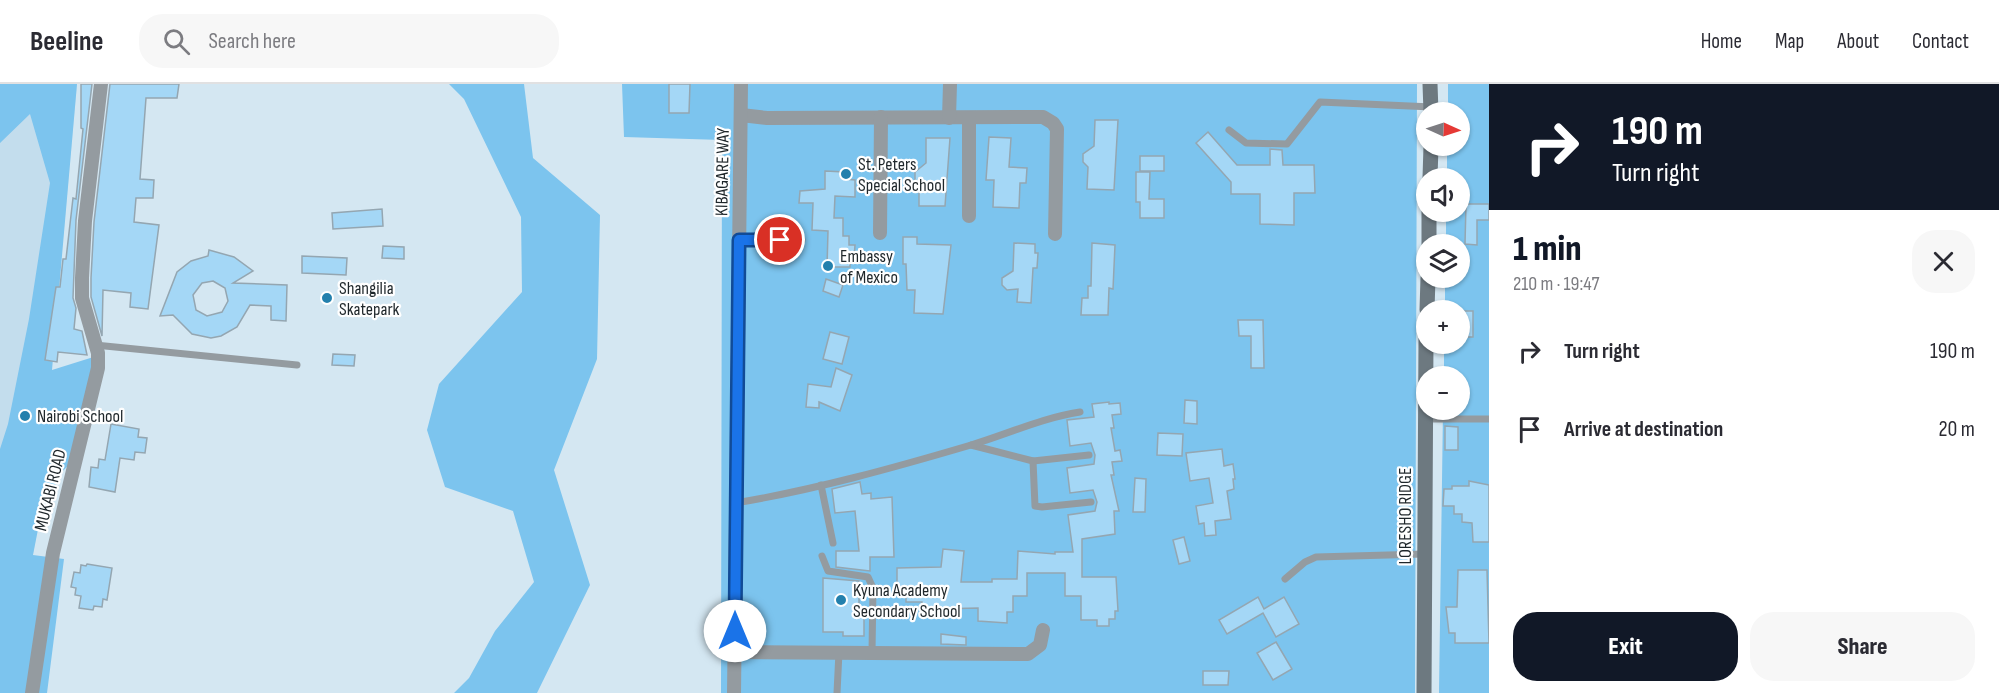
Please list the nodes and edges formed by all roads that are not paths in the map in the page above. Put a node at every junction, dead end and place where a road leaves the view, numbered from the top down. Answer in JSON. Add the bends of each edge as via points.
{"nodes":[{"id":1,"x":101,"y":84,"type":"edge"},
{"id":2,"x":741,"y":84,"type":"edge"},
{"id":3,"x":950,"y":84,"type":"edge"},
{"id":4,"x":1430,"y":84,"type":"edge"},
{"id":5,"x":1431,"y":102,"type":"edge"},
{"id":6,"x":1416,"y":109,"type":"edge"},
{"id":7,"x":741,"y":115,"type":"junction"},
{"id":8,"x":881,"y":117,"type":"junction"},
{"id":9,"x":949,"y":118,"type":"junction"},
{"id":10,"x":969,"y":118,"type":"junction"},
{"id":11,"x":1229,"y":130,"type":"dead end"},
{"id":12,"x":969,"y":216,"type":"dead end"},
{"id":13,"x":880,"y":232,"type":"dead end"},
{"id":14,"x":1055,"y":234,"type":"dead end"},
{"id":15,"x":739,"y":240,"type":"junction"},
{"id":16,"x":802,"y":240,"type":"dead end"},
{"id":17,"x":95,"y":345,"type":"junction"},
{"id":18,"x":297,"y":365,"type":"dead end"},
{"id":19,"x":1080,"y":412,"type":"dead end"},
{"id":20,"x":1470,"y":419,"type":"edge"},
{"id":21,"x":1489,"y":419,"type":"edge"},
{"id":22,"x":1425,"y":420,"type":"edge"},
{"id":23,"x":971,"y":445,"type":"junction"},
{"id":24,"x":1089,"y":455,"type":"dead end"},
{"id":25,"x":1034,"y":461,"type":"junction"},
{"id":26,"x":821,"y":485,"type":"junction"},
{"id":27,"x":1092,"y":502,"type":"dead end"},
{"id":28,"x":735,"y":503,"type":"junction"},
{"id":29,"x":833,"y":543,"type":"dead end"},
{"id":30,"x":1424,"y":554,"type":"junction"},
{"id":31,"x":822,"y":556,"type":"dead end"},
{"id":32,"x":1285,"y":579,"type":"dead end"},
{"id":33,"x":1043,"y":630,"type":"dead end"},
{"id":34,"x":736,"y":652,"type":"junction"},
{"id":35,"x":840,"y":652,"type":"junction"},
{"id":36,"x":872,"y":652,"type":"junction"},
{"id":37,"x":32,"y":693,"type":"edge"},
{"id":38,"x":734,"y":693,"type":"edge"},
{"id":39,"x":837,"y":693,"type":"edge"},
{"id":40,"x":1424,"y":693,"type":"edge"}],
"edges":[{"from":1,"to":17,"type":"street","name":"MUKABI ROAD","via":[[82,278],[82,298]]},
{"from":2,"to":7,"type":"street","name":"KIBAGARE WAY"},
{"from":3,"to":9,"type":"street"},
{"from":4,"to":5,"type":"main road"},
{"from":6,"to":11,"type":"lane","via":[[1320,102],[1287,144],[1246,143]]},
{"from":7,"to":8,"type":"street"},
{"from":7,"to":15,"type":"street","name":"KIBAGARE WAY"},
{"from":8,"to":9,"type":"street"},
{"from":8,"to":13,"type":"street"},
{"from":9,"to":10,"type":"street"},
{"from":10,"to":12,"type":"street"},
{"from":10,"to":14,"type":"street","via":[[1043,117],[1053,123],[1058,139]]},
{"from":15,"to":16,"type":"lane"},
{"from":15,"to":28,"type":"street","name":"KIBAGARE WAY"},
{"from":17,"to":18,"type":"lane"},
{"from":17,"to":37,"type":"street","name":"MUKABI ROAD","via":[[97,377],[53,553]]},
{"from":19,"to":23,"type":"lane","via":[[1050,417]]},
{"from":20,"to":21,"type":"lane"},
{"from":22,"to":30,"type":"main road","name":"LORESHO RIDGE"},
{"from":23,"to":25,"type":"lane"},
{"from":23,"to":26,"type":"lane"},
{"from":24,"to":25,"type":"lane"},
{"from":25,"to":27,"type":"lane","via":[[1035,506]]},
{"from":26,"to":28,"type":"lane"},
{"from":26,"to":29,"type":"lane"},
{"from":28,"to":34,"type":"street","name":"KIBAGARE WAY"},
{"from":30,"to":32,"type":"lane","via":[[1316,557]]},
{"from":30,"to":40,"type":"main road","name":"LORESHO RIDGE"},
{"from":31,"to":36,"type":"lane","via":[[828,571],[868,577],[873,588]]},
{"from":33,"to":36,"type":"street","via":[[1040,645],[1028,654]]},
{"from":34,"to":35,"type":"street"},
{"from":34,"to":38,"type":"street","name":"KIBAGARE WAY"},
{"from":35,"to":36,"type":"street"},
{"from":35,"to":39,"type":"lane"}]}
